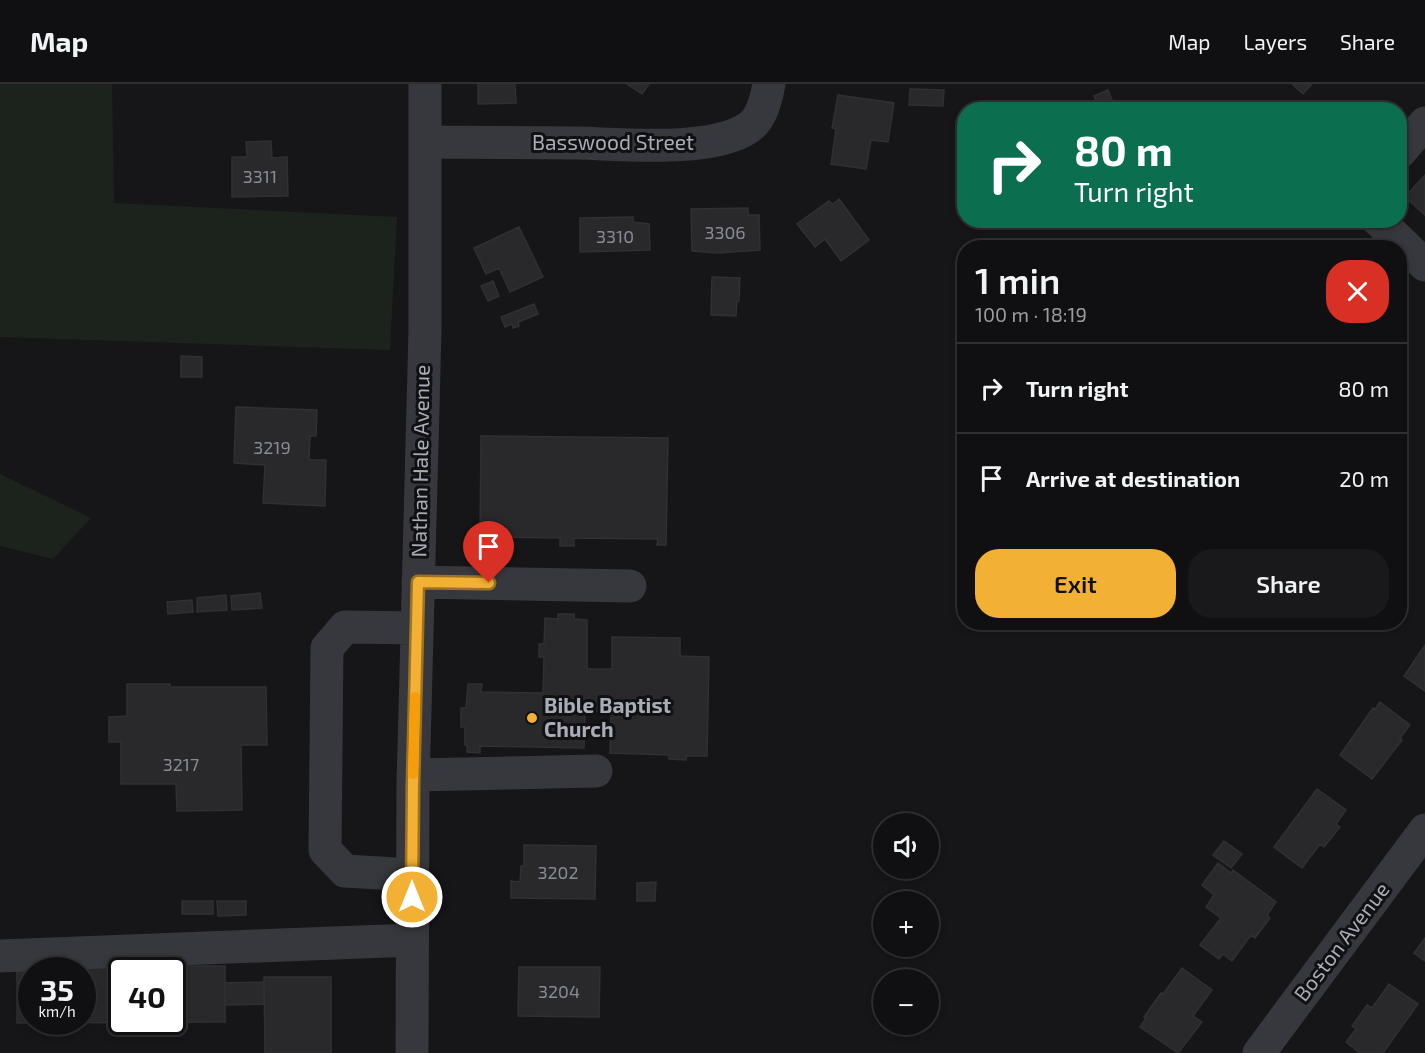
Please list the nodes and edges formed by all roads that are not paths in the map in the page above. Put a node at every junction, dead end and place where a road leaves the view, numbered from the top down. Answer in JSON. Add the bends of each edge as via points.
{"nodes":[{"id":1,"x":425,"y":84,"type":"edge"},
{"id":2,"x":769,"y":84,"type":"edge"},
{"id":3,"x":1425,"y":123,"type":"edge"},
{"id":4,"x":425,"y":142,"type":"junction"},
{"id":5,"x":1407,"y":144,"type":"edge"},
{"id":6,"x":1386,"y":228,"type":"edge"},
{"id":7,"x":1399,"y":240,"type":"edge"},
{"id":8,"x":1407,"y":248,"type":"edge"},
{"id":9,"x":1425,"y":265,"type":"edge"},
{"id":10,"x":418,"y":582,"type":"junction"},
{"id":11,"x":630,"y":586,"type":"dead end"},
{"id":12,"x":417,"y":628,"type":"junction"},
{"id":13,"x":596,"y":771,"type":"dead end"},
{"id":14,"x":413,"y":776,"type":"junction"},
{"id":15,"x":1425,"y":830,"type":"edge"},
{"id":16,"x":413,"y":875,"type":"junction"},
{"id":17,"x":412,"y":940,"type":"junction"},
{"id":18,"x":0,"y":956,"type":"edge"},
{"id":19,"x":412,"y":1053,"type":"edge"},
{"id":20,"x":1259,"y":1053,"type":"edge"}],
"edges":[{"from":1,"to":4,"type":"street","name":"Nathan Hale Avenue"},
{"from":2,"to":4,"type":"street","name":"Basswood Street","via":[[760,114],[750,127],[733,137],[710,142]]},
{"from":3,"to":5,"type":"street"},
{"from":4,"to":10,"type":"street","name":"Nathan Hale Avenue","via":[[425,331]]},
{"from":6,"to":7,"type":"street"},
{"from":8,"to":9,"type":"street"},
{"from":10,"to":11,"type":"street"},
{"from":10,"to":12,"type":"street","name":"Nathan Hale Avenue"},
{"from":12,"to":14,"type":"street","name":"Nathan Hale Avenue"},
{"from":12,"to":16,"type":"street","via":[[345,627],[327,648],[325,850],[345,871]]},
{"from":13,"to":14,"type":"street"},
{"from":14,"to":16,"type":"street","name":"Nathan Hale Avenue"},
{"from":15,"to":20,"type":"street","name":"Boston Avenue"},
{"from":16,"to":17,"type":"street","name":"Nathan Hale Avenue"},
{"from":17,"to":18,"type":"street"},
{"from":17,"to":19,"type":"street","name":"Nathan Hale Avenue"}]}
